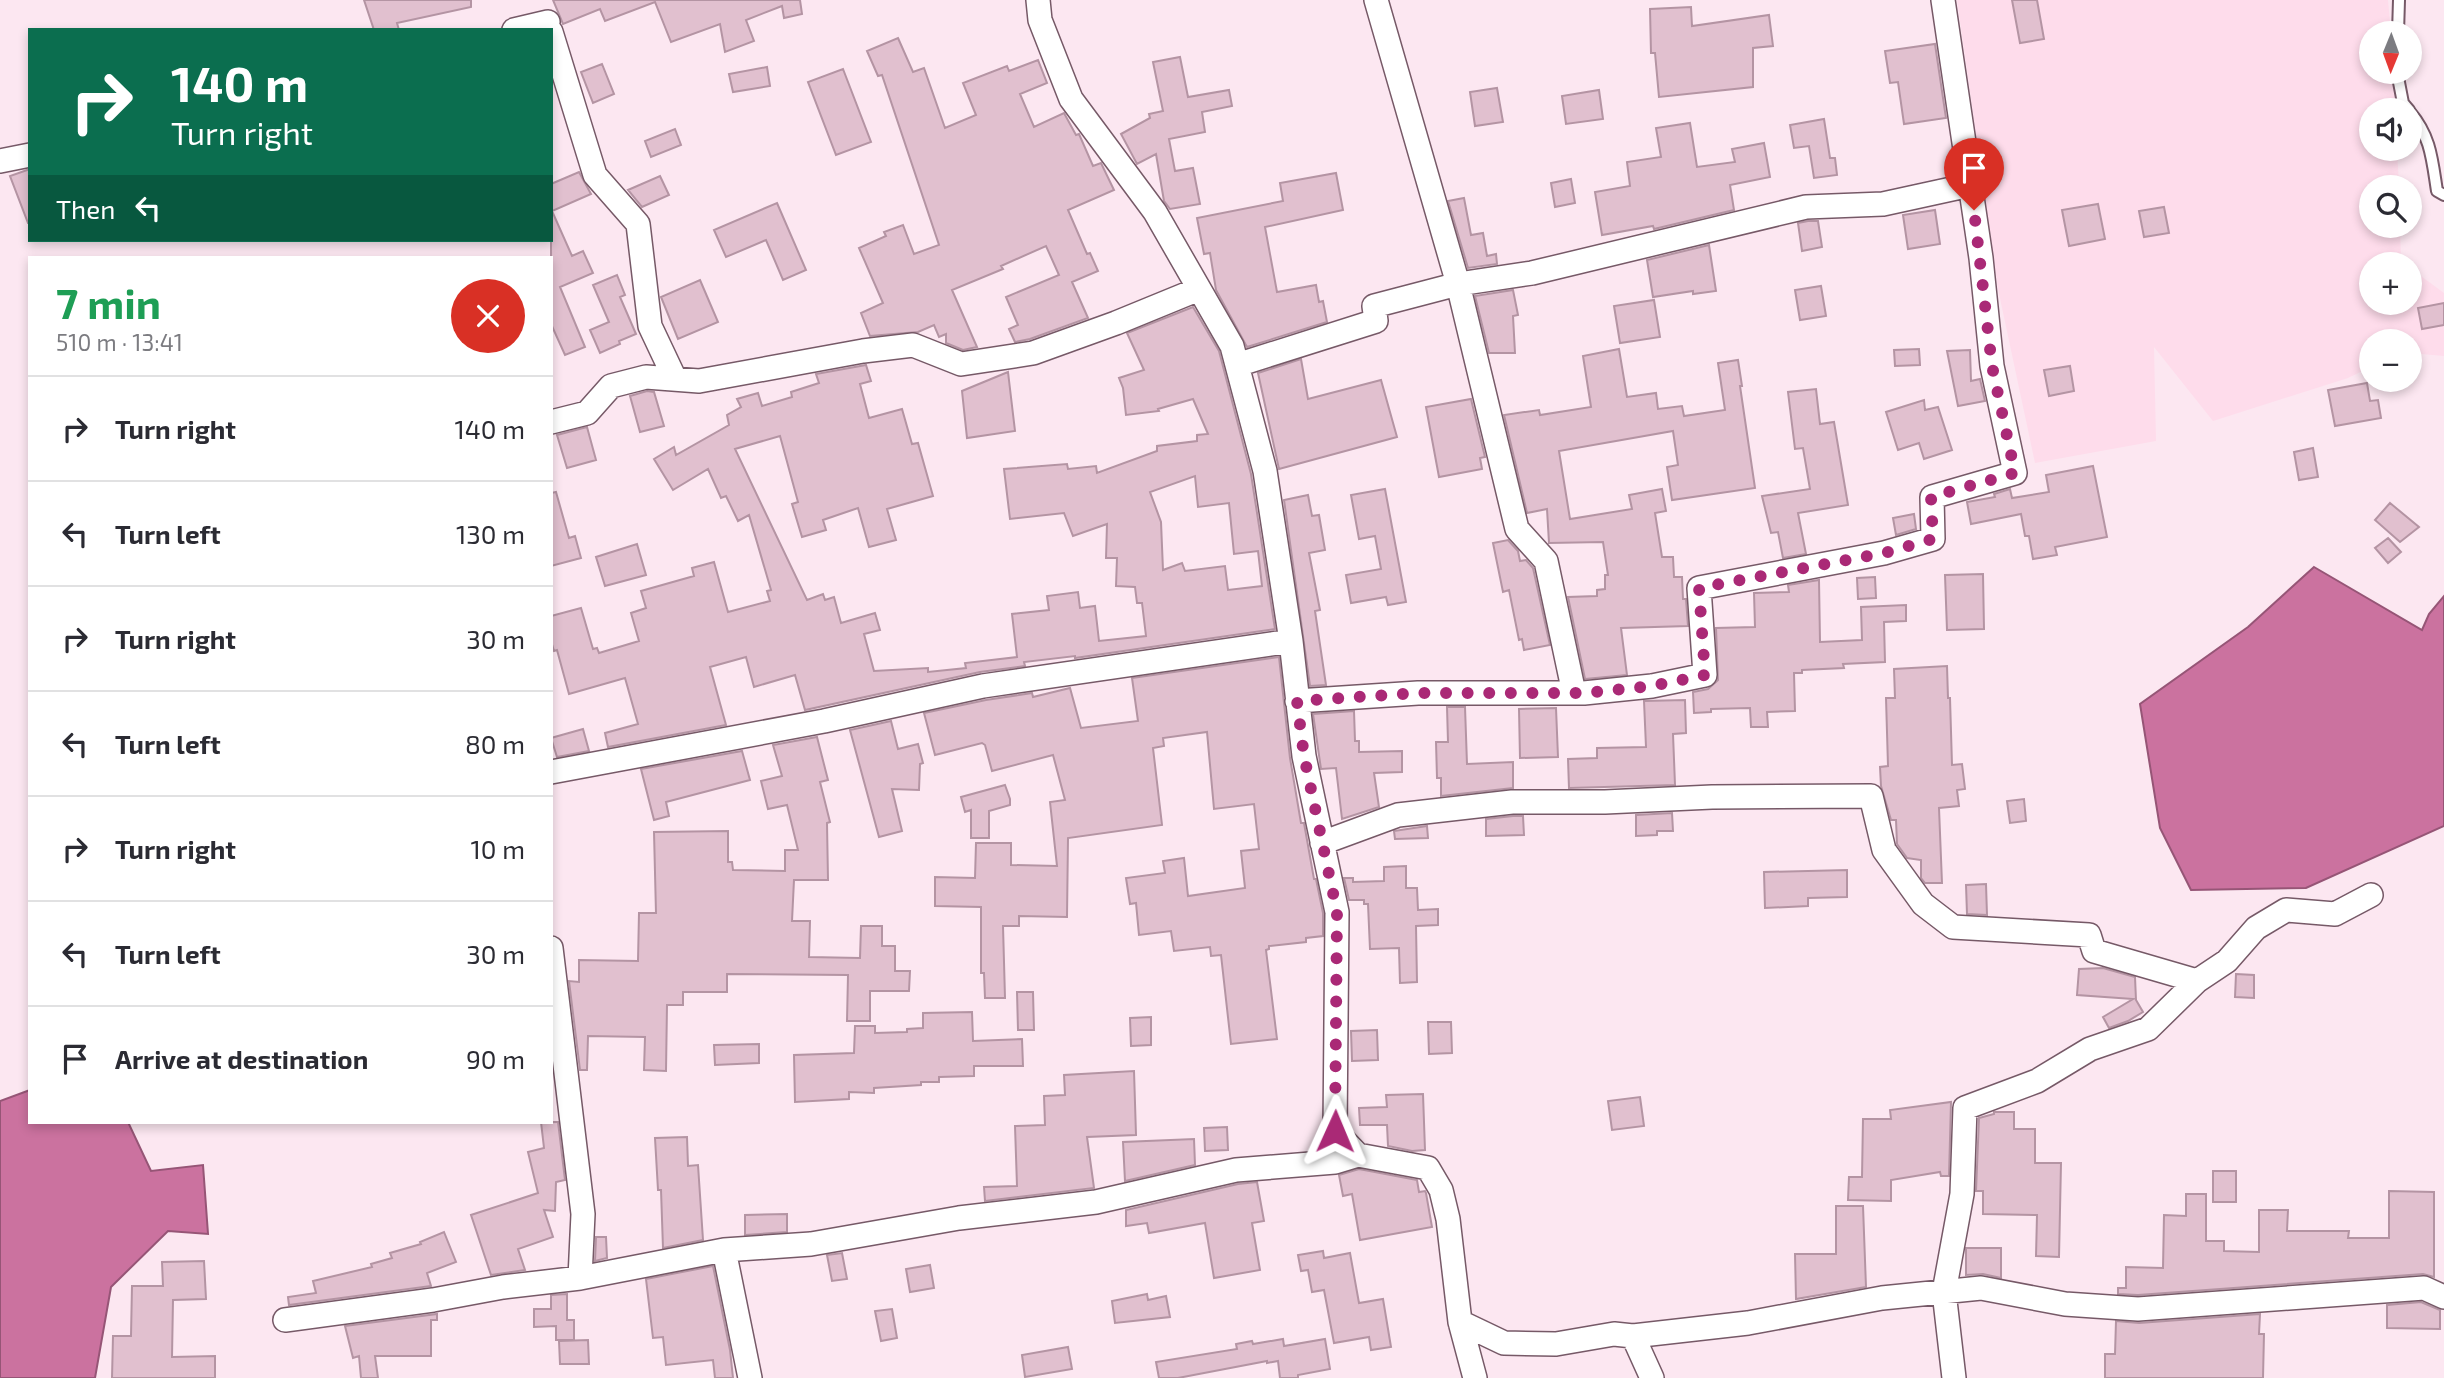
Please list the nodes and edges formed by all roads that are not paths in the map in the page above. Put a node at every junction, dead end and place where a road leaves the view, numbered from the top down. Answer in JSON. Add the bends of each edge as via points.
{"nodes":[{"id":1,"x":1038,"y":0,"type":"edge"},
{"id":2,"x":1376,"y":0,"type":"edge"},
{"id":3,"x":1943,"y":0,"type":"edge"},
{"id":4,"x":2399,"y":0,"type":"edge"},
{"id":5,"x":548,"y":21,"type":"edge"},
{"id":6,"x":2398,"y":21,"type":"edge"},
{"id":7,"x":522,"y":28,"type":"edge"},
{"id":8,"x":553,"y":37,"type":"edge"},
{"id":9,"x":2422,"y":129,"type":"edge"},
{"id":10,"x":28,"y":155,"type":"edge"},
{"id":11,"x":0,"y":162,"type":"edge"},
{"id":12,"x":1970,"y":186,"type":"junction"},
{"id":13,"x":2444,"y":195,"type":"edge"},
{"id":14,"x":1458,"y":284,"type":"junction"},
{"id":15,"x":1199,"y":289,"type":"junction"},
{"id":16,"x":1237,"y":365,"type":"junction"},
{"id":17,"x":675,"y":379,"type":"junction"},
{"id":18,"x":553,"y":422,"type":"edge"},
{"id":19,"x":1291,"y":641,"type":"junction"},
{"id":20,"x":1574,"y":693,"type":"junction"},
{"id":21,"x":1297,"y":701,"type":"junction"},
{"id":22,"x":553,"y":772,"type":"edge"},
{"id":23,"x":1322,"y":843,"type":"junction"},
{"id":24,"x":2371,"y":895,"type":"dead end"},
{"id":25,"x":553,"y":965,"type":"edge"},
{"id":26,"x":2197,"y":981,"type":"junction"},
{"id":27,"x":1357,"y":1155,"type":"junction"},
{"id":28,"x":724,"y":1250,"type":"junction"},
{"id":29,"x":580,"y":1278,"type":"junction"},
{"id":30,"x":1944,"y":1292,"type":"junction"},
{"id":31,"x":2444,"y":1297,"type":"edge"},
{"id":32,"x":285,"y":1320,"type":"dead end"},
{"id":33,"x":1460,"y":1322,"type":"junction"},
{"id":34,"x":1633,"y":1336,"type":"junction"},
{"id":35,"x":750,"y":1378,"type":"edge"},
{"id":36,"x":1475,"y":1378,"type":"edge"},
{"id":37,"x":1652,"y":1378,"type":"edge"},
{"id":38,"x":1954,"y":1378,"type":"edge"}],
"edges":[{"from":1,"to":15,"type":"street","via":[[1040,20],[1071,99],[1155,212]]},
{"from":2,"to":14,"type":"street"},
{"from":3,"to":12,"type":"street"},
{"from":4,"to":6,"type":"lane"},
{"from":5,"to":7,"type":"street"},
{"from":8,"to":17,"type":"street","via":[[595,174],[638,224],[650,326]]},
{"from":9,"to":13,"type":"lane","via":[[2429,142],[2437,191]]},
{"from":10,"to":11,"type":"street"},
{"from":12,"to":14,"type":"street","via":[[1883,204],[1806,207],[1532,273]]},
{"from":12,"to":20,"type":"street","via":[[1992,366],[2015,473],[1931,497],[1933,539],[1884,553],[1699,588],[1705,675],[1652,686]]},
{"from":14,"to":16,"type":"street","via":[[1374,306],[1376,321]]},
{"from":14,"to":20,"type":"street","via":[[1517,529],[1546,561]]},
{"from":15,"to":16,"type":"street","via":[[1232,346]]},
{"from":15,"to":17,"type":"street","via":[[1033,353],[961,364],[913,345],[699,381]]},
{"from":16,"to":19,"type":"street","via":[[1265,471]]},
{"from":17,"to":18,"type":"street","via":[[646,377],[611,386],[587,413]]},
{"from":19,"to":21,"type":"street"},
{"from":19,"to":22,"type":"street","via":[[983,686]]},
{"from":20,"to":21,"type":"street","via":[[1418,693]]},
{"from":21,"to":23,"type":"street"},
{"from":23,"to":26,"type":"street","via":[[1398,816],[1512,802],[1871,796],[1884,850],[1923,904],[1953,927],[2089,935],[2094,951]]},
{"from":23,"to":27,"type":"street","via":[[1337,912],[1335,1131]]},
{"from":24,"to":26,"type":"street","via":[[2335,914],[2286,910],[2256,928],[2227,961]]},
{"from":25,"to":29,"type":"street","via":[[583,1213]]},
{"from":26,"to":30,"type":"street","via":[[2148,1029],[2090,1049],[2037,1080],[1965,1108],[1962,1194]]},
{"from":27,"to":28,"type":"street","via":[[1335,1162],[1236,1170],[1096,1202],[959,1218],[811,1244]]},
{"from":27,"to":33,"type":"street","via":[[1428,1168],[1441,1190],[1448,1219]]},
{"from":28,"to":29,"type":"street"},
{"from":28,"to":35,"type":"street"},
{"from":29,"to":32,"type":"street"},
{"from":30,"to":31,"type":"street","via":[[1981,1288],[2065,1304],[2138,1309],[2424,1288]]},
{"from":30,"to":34,"type":"street"},
{"from":30,"to":38,"type":"street"},
{"from":33,"to":34,"type":"street","via":[[1504,1343]]},
{"from":33,"to":36,"type":"street"},
{"from":34,"to":37,"type":"street"}]}
